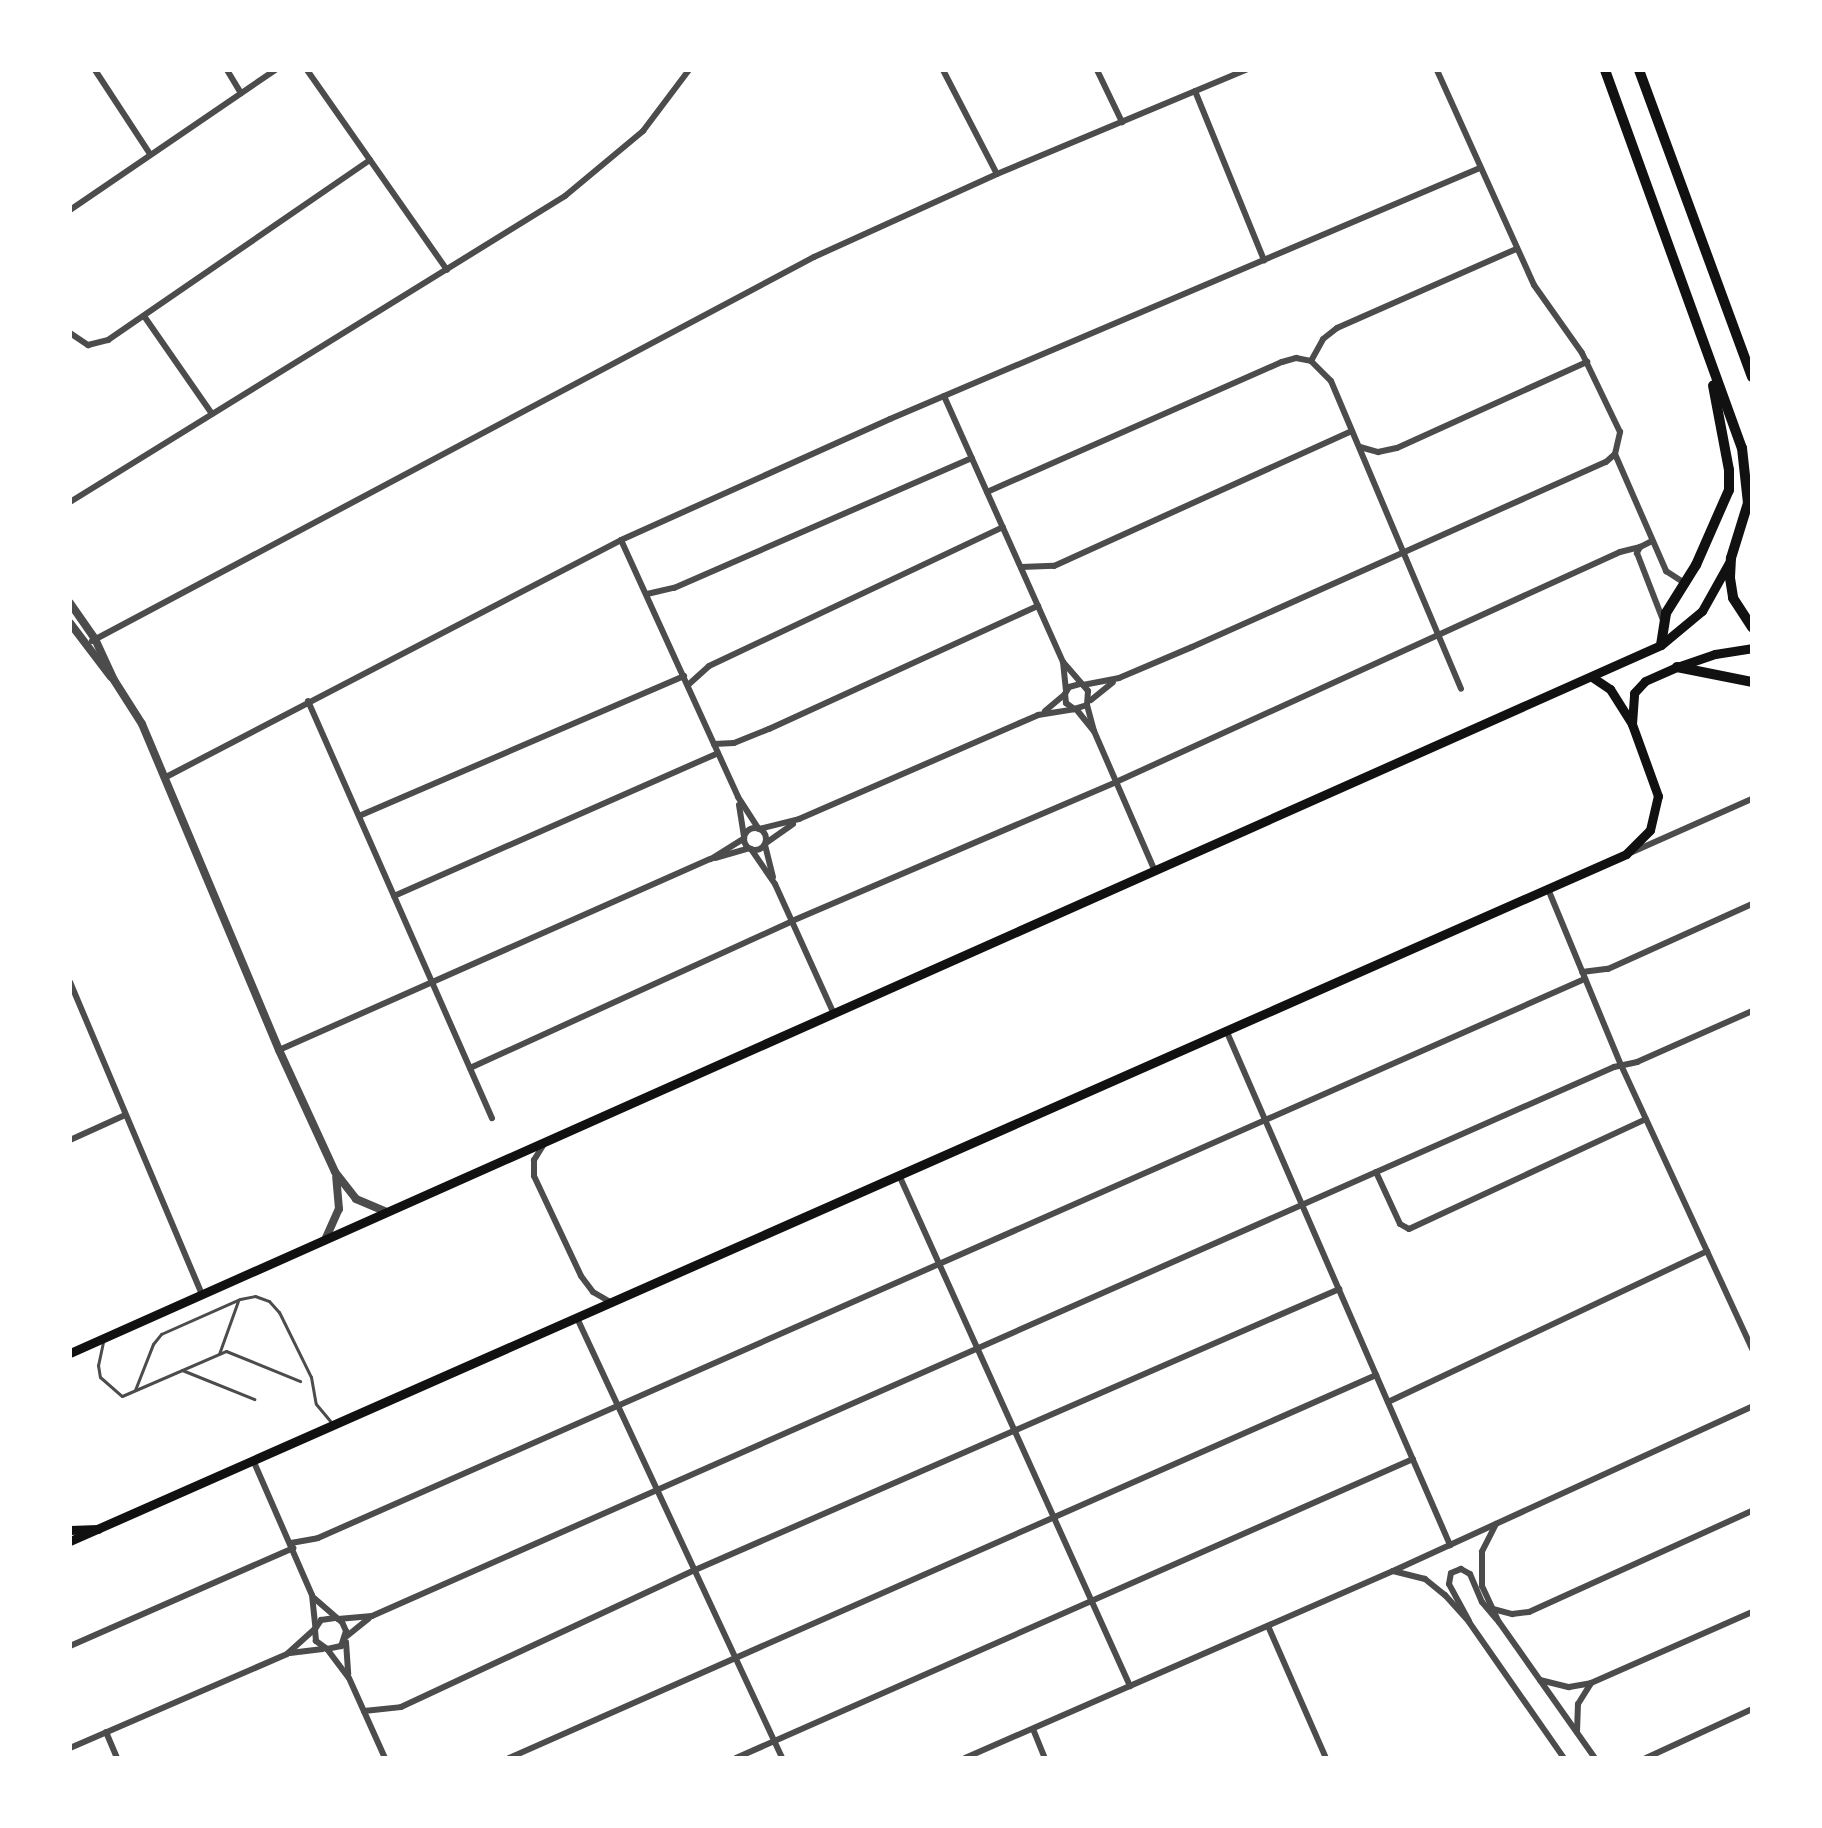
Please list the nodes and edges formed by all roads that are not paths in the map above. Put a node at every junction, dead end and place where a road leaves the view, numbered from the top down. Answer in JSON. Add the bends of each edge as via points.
{"nodes":[{"id":1,"x":95,"y":70,"type":"edge"},
{"id":2,"x":227,"y":70,"type":"edge"},
{"id":3,"x":275,"y":70,"type":"edge"},
{"id":4,"x":307,"y":70,"type":"edge"},
{"id":5,"x":689,"y":70,"type":"edge"},
{"id":6,"x":943,"y":70,"type":"edge"},
{"id":7,"x":1097,"y":70,"type":"edge"},
{"id":8,"x":1246,"y":70,"type":"edge"},
{"id":9,"x":1437,"y":70,"type":"edge"},
{"id":10,"x":1605,"y":70,"type":"edge"},
{"id":11,"x":1642,"y":73,"type":"edge"},
{"id":12,"x":1195,"y":91,"type":"junction"},
{"id":13,"x":241,"y":93,"type":"junction"},
{"id":14,"x":1122,"y":122,"type":"junction"},
{"id":15,"x":150,"y":154,"type":"junction"},
{"id":16,"x":370,"y":160,"type":"junction"},
{"id":17,"x":1480,"y":168,"type":"junction"},
{"id":18,"x":997,"y":174,"type":"junction"},
{"id":19,"x":70,"y":210,"type":"edge"},
{"id":20,"x":1516,"y":249,"type":"junction"},
{"id":21,"x":1264,"y":260,"type":"junction"},
{"id":22,"x":447,"y":270,"type":"junction"},
{"id":23,"x":144,"y":316,"type":"junction"},
{"id":24,"x":70,"y":333,"type":"edge"},
{"id":25,"x":1311,"y":361,"type":"junction"},
{"id":26,"x":1587,"y":362,"type":"junction"},
{"id":27,"x":1710,"y":367,"type":"junction"},
{"id":28,"x":1752,"y":375,"type":"edge"},
{"id":29,"x":944,"y":396,"type":"junction"},
{"id":30,"x":212,"y":414,"type":"junction"},
{"id":31,"x":1352,"y":431,"type":"junction"},
{"id":32,"x":1360,"y":447,"type":"junction"},
{"id":33,"x":1615,"y":454,"type":"junction"},
{"id":34,"x":972,"y":458,"type":"junction"},
{"id":35,"x":987,"y":492,"type":"junction"},
{"id":36,"x":70,"y":502,"type":"edge"},
{"id":37,"x":1752,"y":525,"type":"edge"},
{"id":38,"x":1003,"y":527,"type":"junction"},
{"id":39,"x":1739,"y":539,"type":"junction"},
{"id":40,"x":621,"y":540,"type":"junction"},
{"id":41,"x":1652,"y":541,"type":"junction"},
{"id":42,"x":1640,"y":547,"type":"junction"},
{"id":43,"x":1402,"y":554,"type":"junction"},
{"id":44,"x":1731,"y":558,"type":"junction"},
{"id":45,"x":1020,"y":567,"type":"junction"},
{"id":46,"x":1686,"y":584,"type":"junction"},
{"id":47,"x":647,"y":594,"type":"junction"},
{"id":48,"x":70,"y":603,"type":"edge"},
{"id":49,"x":1038,"y":606,"type":"junction"},
{"id":50,"x":1663,"y":620,"type":"junction"},
{"id":51,"x":70,"y":623,"type":"edge"},
{"id":52,"x":1751,"y":626,"type":"edge"},
{"id":53,"x":1439,"y":636,"type":"junction"},
{"id":54,"x":95,"y":639,"type":"junction"},
{"id":55,"x":86,"y":644,"type":"junction"},
{"id":56,"x":1661,"y":645,"type":"junction"},
{"id":57,"x":1752,"y":648,"type":"edge"},
{"id":58,"x":1063,"y":662,"type":"junction"},
{"id":59,"x":1677,"y":667,"type":"junction"},
{"id":60,"x":684,"y":676,"type":"junction"},
{"id":61,"x":1592,"y":677,"type":"junction"},
{"id":62,"x":1119,"y":678,"type":"junction"},
{"id":63,"x":114,"y":680,"type":"junction"},
{"id":64,"x":1752,"y":682,"type":"edge"},
{"id":65,"x":688,"y":685,"type":"junction"},
{"id":66,"x":1081,"y":685,"type":"junction"},
{"id":67,"x":1461,"y":689,"type":"dead end"},
{"id":68,"x":1065,"y":692,"type":"junction"},
{"id":69,"x":308,"y":701,"type":"junction"},
{"id":70,"x":1088,"y":704,"type":"junction"},
{"id":71,"x":1075,"y":709,"type":"junction"},
{"id":72,"x":1038,"y":715,"type":"junction"},
{"id":73,"x":1632,"y":724,"type":"junction"},
{"id":74,"x":1094,"y":731,"type":"junction"},
{"id":75,"x":714,"y":744,"type":"junction"},
{"id":76,"x":718,"y":753,"type":"junction"},
{"id":77,"x":166,"y":777,"type":"junction"},
{"id":78,"x":1116,"y":782,"type":"junction"},
{"id":79,"x":738,"y":797,"type":"junction"},
{"id":80,"x":1752,"y":799,"type":"edge"},
{"id":81,"x":359,"y":816,"type":"junction"},
{"id":82,"x":799,"y":819,"type":"junction"},
{"id":83,"x":759,"y":828,"type":"junction"},
{"id":84,"x":744,"y":837,"type":"junction"},
{"id":85,"x":766,"y":844,"type":"junction"},
{"id":86,"x":750,"y":849,"type":"junction"},
{"id":87,"x":1626,"y":854,"type":"junction"},
{"id":88,"x":711,"y":859,"type":"junction"},
{"id":89,"x":1155,"y":871,"type":"junction"},
{"id":90,"x":775,"y":884,"type":"junction"},
{"id":91,"x":1548,"y":889,"type":"junction"},
{"id":92,"x":394,"y":896,"type":"junction"},
{"id":93,"x":1752,"y":904,"type":"edge"},
{"id":94,"x":792,"y":921,"type":"junction"},
{"id":95,"x":1584,"y":975,"type":"junction"},
{"id":96,"x":70,"y":982,"type":"edge"},
{"id":97,"x":433,"y":982,"type":"junction"},
{"id":98,"x":1752,"y":1011,"type":"edge"},
{"id":99,"x":834,"y":1014,"type":"junction"},
{"id":100,"x":1226,"y":1030,"type":"junction"},
{"id":101,"x":279,"y":1050,"type":"junction"},
{"id":102,"x":1621,"y":1065,"type":"junction"},
{"id":103,"x":470,"y":1068,"type":"junction"},
{"id":104,"x":125,"y":1115,"type":"junction"},
{"id":105,"x":492,"y":1118,"type":"dead end"},
{"id":106,"x":1264,"y":1118,"type":"junction"},
{"id":107,"x":1646,"y":1119,"type":"junction"},
{"id":108,"x":70,"y":1140,"type":"edge"},
{"id":109,"x":546,"y":1141,"type":"junction"},
{"id":110,"x":335,"y":1172,"type":"junction"},
{"id":111,"x":1376,"y":1172,"type":"junction"},
{"id":112,"x":899,"y":1175,"type":"junction"},
{"id":113,"x":1302,"y":1205,"type":"junction"},
{"id":114,"x":387,"y":1212,"type":"junction"},
{"id":115,"x":325,"y":1240,"type":"junction"},
{"id":116,"x":1707,"y":1251,"type":"junction"},
{"id":117,"x":940,"y":1263,"type":"junction"},
{"id":118,"x":1339,"y":1289,"type":"junction"},
{"id":119,"x":202,"y":1294,"type":"junction"},
{"id":120,"x":238,"y":1300,"type":"junction"},
{"id":121,"x":611,"y":1302,"type":"junction"},
{"id":122,"x":577,"y":1318,"type":"junction"},
{"id":123,"x":104,"y":1338,"type":"junction"},
{"id":124,"x":979,"y":1346,"type":"junction"},
{"id":125,"x":1752,"y":1349,"type":"edge"},
{"id":126,"x":70,"y":1353,"type":"edge"},
{"id":127,"x":219,"y":1354,"type":"junction"},
{"id":128,"x":182,"y":1370,"type":"junction"},
{"id":129,"x":1376,"y":1375,"type":"junction"},
{"id":130,"x":300,"y":1381,"type":"dead end"},
{"id":131,"x":135,"y":1390,"type":"junction"},
{"id":132,"x":254,"y":1399,"type":"dead end"},
{"id":133,"x":1388,"y":1402,"type":"junction"},
{"id":134,"x":619,"y":1405,"type":"junction"},
{"id":135,"x":1752,"y":1407,"type":"edge"},
{"id":136,"x":334,"y":1425,"type":"junction"},
{"id":137,"x":1017,"y":1432,"type":"junction"},
{"id":138,"x":1413,"y":1459,"type":"junction"},
{"id":139,"x":253,"y":1460,"type":"junction"},
{"id":140,"x":658,"y":1487,"type":"junction"},
{"id":141,"x":1752,"y":1511,"type":"edge"},
{"id":142,"x":1056,"y":1517,"type":"junction"},
{"id":143,"x":1496,"y":1524,"type":"junction"},
{"id":144,"x":98,"y":1529,"type":"junction"},
{"id":145,"x":70,"y":1530,"type":"edge"},
{"id":146,"x":70,"y":1541,"type":"edge"},
{"id":147,"x":1450,"y":1545,"type":"junction"},
{"id":148,"x":292,"y":1546,"type":"junction"},
{"id":149,"x":695,"y":1570,"type":"junction"},
{"id":150,"x":1393,"y":1571,"type":"junction"},
{"id":151,"x":312,"y":1595,"type":"junction"},
{"id":152,"x":1094,"y":1601,"type":"junction"},
{"id":153,"x":1493,"y":1609,"type":"junction"},
{"id":154,"x":1752,"y":1612,"type":"edge"},
{"id":155,"x":372,"y":1616,"type":"junction"},
{"id":156,"x":336,"y":1618,"type":"junction"},
{"id":157,"x":1469,"y":1622,"type":"junction"},
{"id":158,"x":1499,"y":1622,"type":"junction"},
{"id":159,"x":1268,"y":1626,"type":"junction"},
{"id":160,"x":315,"y":1628,"type":"junction"},
{"id":161,"x":346,"y":1637,"type":"junction"},
{"id":162,"x":70,"y":1646,"type":"edge"},
{"id":163,"x":326,"y":1649,"type":"junction"},
{"id":164,"x":287,"y":1654,"type":"junction"},
{"id":165,"x":735,"y":1658,"type":"junction"},
{"id":166,"x":349,"y":1678,"type":"junction"},
{"id":167,"x":1540,"y":1680,"type":"junction"},
{"id":168,"x":1591,"y":1683,"type":"junction"},
{"id":169,"x":1130,"y":1686,"type":"junction"},
{"id":170,"x":1752,"y":1709,"type":"edge"},
{"id":171,"x":364,"y":1711,"type":"junction"},
{"id":172,"x":1033,"y":1729,"type":"junction"},
{"id":173,"x":106,"y":1732,"type":"junction"},
{"id":174,"x":1577,"y":1734,"type":"junction"},
{"id":175,"x":775,"y":1741,"type":"junction"},
{"id":176,"x":70,"y":1748,"type":"edge"},
{"id":177,"x":117,"y":1758,"type":"edge"},
{"id":178,"x":385,"y":1758,"type":"edge"},
{"id":179,"x":509,"y":1758,"type":"edge"},
{"id":180,"x":736,"y":1758,"type":"edge"},
{"id":181,"x":782,"y":1758,"type":"edge"},
{"id":182,"x":965,"y":1758,"type":"edge"},
{"id":183,"x":1045,"y":1758,"type":"edge"},
{"id":184,"x":1326,"y":1758,"type":"edge"},
{"id":185,"x":1564,"y":1758,"type":"edge"},
{"id":186,"x":1595,"y":1758,"type":"edge"},
{"id":187,"x":1646,"y":1758,"type":"edge"}],
"edges":[{"from":1,"to":15,"type":"street"},
{"from":2,"to":13,"type":"street"},
{"from":3,"to":13,"type":"street"},
{"from":4,"to":16,"type":"street"},
{"from":5,"to":22,"type":"street","via":[[622,151],[554,204]]},
{"from":6,"to":18,"type":"street"},
{"from":7,"to":14,"type":"street"},
{"from":8,"to":12,"type":"street"},
{"from":9,"to":17,"type":"street"},
{"from":10,"to":27,"type":"main road"},
{"from":11,"to":28,"type":"main road"},
{"from":12,"to":14,"type":"street"},
{"from":12,"to":21,"type":"street"},
{"from":13,"to":15,"type":"street"},
{"from":14,"to":18,"type":"street"},
{"from":15,"to":19,"type":"street"},
{"from":16,"to":22,"type":"street"},
{"from":16,"to":23,"type":"street"},
{"from":17,"to":20,"type":"street"},
{"from":17,"to":21,"type":"street"},
{"from":18,"to":54,"type":"street","via":[[731,299]]},
{"from":20,"to":25,"type":"street","via":[[1337,328],[1323,339]]},
{"from":20,"to":26,"type":"street"},
{"from":21,"to":29,"type":"street"},
{"from":22,"to":30,"type":"street"},
{"from":23,"to":24,"type":"street","via":[[99,344],[79,341]]},
{"from":23,"to":30,"type":"street"},
{"from":25,"to":31,"type":"street","via":[[1331,381]]},
{"from":25,"to":35,"type":"street","via":[[1282,362]]},
{"from":26,"to":32,"type":"street","via":[[1397,448],[1378,452]]},
{"from":26,"to":33,"type":"street","via":[[1620,432]]},
{"from":27,"to":39,"type":"main road","via":[[1747,466],[1748,503]]},
{"from":27,"to":46,"type":"main road","via":[[1729,490]]},
{"from":29,"to":34,"type":"street"},
{"from":29,"to":40,"type":"street"},
{"from":30,"to":36,"type":"street"},
{"from":31,"to":32,"type":"street"},
{"from":31,"to":45,"type":"street","via":[[1054,566]]},
{"from":32,"to":43,"type":"street"},
{"from":33,"to":41,"type":"street"},
{"from":33,"to":43,"type":"street"},
{"from":34,"to":35,"type":"street"},
{"from":34,"to":47,"type":"street","via":[[674,588]]},
{"from":35,"to":38,"type":"street"},
{"from":37,"to":39,"type":"main road"},
{"from":38,"to":45,"type":"street"},
{"from":38,"to":65,"type":"street","via":[[709,666]]},
{"from":39,"to":44,"type":"main road"},
{"from":40,"to":47,"type":"street"},
{"from":40,"to":69,"type":"street"},
{"from":41,"to":42,"type":"street"},
{"from":41,"to":46,"type":"street","via":[[1669,574]]},
{"from":42,"to":50,"type":"street","via":[[1638,556]]},
{"from":42,"to":53,"type":"street"},
{"from":43,"to":53,"type":"street"},
{"from":43,"to":62,"type":"street"},
{"from":44,"to":52,"type":"main road","via":[[1733,598]]},
{"from":44,"to":56,"type":"main road","via":[[1702,611]]},
{"from":45,"to":49,"type":"street"},
{"from":46,"to":50,"type":"main road"},
{"from":47,"to":60,"type":"street"},
{"from":48,"to":54,"type":"street"},
{"from":49,"to":58,"type":"street"},
{"from":49,"to":75,"type":"street","via":[[769,729],[734,743]]},
{"from":50,"to":56,"type":"main road"},
{"from":51,"to":55,"type":"street"},
{"from":53,"to":67,"type":"street"},
{"from":53,"to":78,"type":"street"},
{"from":54,"to":55,"type":"street"},
{"from":54,"to":63,"type":"street"},
{"from":55,"to":63,"type":"street"},
{"from":56,"to":61,"type":"main road"},
{"from":57,"to":59,"type":"main road"},
{"from":58,"to":66,"type":"street"},
{"from":58,"to":68,"type":"street"},
{"from":59,"to":64,"type":"main road"},
{"from":59,"to":73,"type":"main road","via":[[1639,686],[1631,701]]},
{"from":60,"to":65,"type":"street"},
{"from":60,"to":81,"type":"street"},
{"from":61,"to":73,"type":"main road","via":[[1610,689]]},
{"from":61,"to":89,"type":"main road"},
{"from":62,"to":66,"type":"street"},
{"from":62,"to":70,"type":"street"},
{"from":63,"to":77,"type":"street"},
{"from":65,"to":75,"type":"street"},
{"from":66,"to":68,"type":"street"},
{"from":66,"to":70,"type":"street","via":[[1088,691]]},
{"from":68,"to":71,"type":"street","via":[[1066,703]]},
{"from":68,"to":72,"type":"street"},
{"from":69,"to":77,"type":"street"},
{"from":69,"to":81,"type":"street"},
{"from":70,"to":71,"type":"street"},
{"from":70,"to":74,"type":"street"},
{"from":71,"to":72,"type":"street"},
{"from":71,"to":74,"type":"street"},
{"from":72,"to":82,"type":"street"},
{"from":73,"to":87,"type":"main road","via":[[1658,796],[1650,830]]},
{"from":74,"to":78,"type":"street"},
{"from":75,"to":76,"type":"street"},
{"from":76,"to":79,"type":"street"},
{"from":76,"to":92,"type":"street"},
{"from":77,"to":101,"type":"street"},
{"from":78,"to":89,"type":"street"},
{"from":78,"to":94,"type":"street"},
{"from":79,"to":83,"type":"street"},
{"from":79,"to":84,"type":"street"},
{"from":80,"to":87,"type":"street"},
{"from":81,"to":92,"type":"street"},
{"from":82,"to":83,"type":"street"},
{"from":82,"to":85,"type":"street"},
{"from":83,"to":84,"type":"street","via":[[749,829]]},
{"from":83,"to":85,"type":"street"},
{"from":84,"to":86,"type":"street"},
{"from":84,"to":88,"type":"street"},
{"from":85,"to":86,"type":"street"},
{"from":85,"to":90,"type":"street"},
{"from":86,"to":88,"type":"street"},
{"from":86,"to":90,"type":"street"},
{"from":87,"to":91,"type":"main road"},
{"from":88,"to":97,"type":"street"},
{"from":89,"to":99,"type":"main road"},
{"from":90,"to":94,"type":"street"},
{"from":91,"to":95,"type":"street"},
{"from":91,"to":100,"type":"main road"},
{"from":92,"to":97,"type":"street"},
{"from":93,"to":95,"type":"street"},
{"from":94,"to":99,"type":"street"},
{"from":94,"to":103,"type":"street"},
{"from":95,"to":102,"type":"street"},
{"from":95,"to":106,"type":"street"},
{"from":96,"to":104,"type":"street"},
{"from":97,"to":101,"type":"street"},
{"from":97,"to":103,"type":"street"},
{"from":98,"to":102,"type":"street"},
{"from":99,"to":109,"type":"main road"},
{"from":100,"to":106,"type":"street"},
{"from":100,"to":112,"type":"main road"},
{"from":101,"to":110,"type":"street"},
{"from":102,"to":107,"type":"street"},
{"from":102,"to":111,"type":"street"},
{"from":103,"to":105,"type":"street"},
{"from":104,"to":108,"type":"street"},
{"from":104,"to":119,"type":"street"},
{"from":106,"to":113,"type":"street"},
{"from":106,"to":117,"type":"street"},
{"from":107,"to":111,"type":"street","via":[[1409,1229],[1400,1224]]},
{"from":107,"to":116,"type":"street"},
{"from":109,"to":114,"type":"main road"},
{"from":109,"to":121,"type":"street","via":[[534,1160],[534,1176],[581,1276],[593,1292]]},
{"from":110,"to":114,"type":"street","via":[[356,1199]]},
{"from":110,"to":115,"type":"street","via":[[339,1209]]},
{"from":111,"to":113,"type":"street"},
{"from":112,"to":117,"type":"street"},
{"from":112,"to":121,"type":"main road"},
{"from":113,"to":118,"type":"street"},
{"from":113,"to":124,"type":"street"},
{"from":114,"to":115,"type":"main road"},
{"from":115,"to":119,"type":"main road"},
{"from":116,"to":125,"type":"street"},
{"from":116,"to":133,"type":"street"},
{"from":117,"to":124,"type":"street"},
{"from":117,"to":134,"type":"street"},
{"from":118,"to":129,"type":"street"},
{"from":118,"to":137,"type":"street"},
{"from":119,"to":123,"type":"main road"},
{"from":120,"to":127,"type":"lane"},
{"from":120,"to":131,"type":"lane","via":[[161,1334]]},
{"from":120,"to":136,"type":"lane","via":[[255,1296],[275,1306],[311,1377],[316,1404]]},
{"from":121,"to":122,"type":"main road"},
{"from":122,"to":134,"type":"street"},
{"from":122,"to":136,"type":"main road"},
{"from":123,"to":126,"type":"main road"},
{"from":123,"to":131,"type":"lane","via":[[100,1377],[122,1396]]},
{"from":124,"to":137,"type":"street"},
{"from":124,"to":140,"type":"street"},
{"from":127,"to":128,"type":"lane"},
{"from":127,"to":130,"type":"lane","via":[[226,1351]]},
{"from":128,"to":131,"type":"lane"},
{"from":128,"to":132,"type":"lane"},
{"from":129,"to":133,"type":"street"},
{"from":129,"to":142,"type":"street"},
{"from":133,"to":138,"type":"street"},
{"from":134,"to":140,"type":"street"},
{"from":134,"to":148,"type":"street"},
{"from":135,"to":143,"type":"street"},
{"from":136,"to":139,"type":"main road"},
{"from":137,"to":142,"type":"street"},
{"from":137,"to":149,"type":"street"},
{"from":138,"to":147,"type":"street"},
{"from":138,"to":152,"type":"street"},
{"from":139,"to":144,"type":"main road"},
{"from":139,"to":148,"type":"street"},
{"from":140,"to":149,"type":"street"},
{"from":140,"to":155,"type":"street"},
{"from":141,"to":153,"type":"street","via":[[1529,1612]]},
{"from":142,"to":152,"type":"street"},
{"from":142,"to":165,"type":"street"},
{"from":143,"to":147,"type":"street"},
{"from":143,"to":153,"type":"street","via":[[1480,1564],[1482,1586]]},
{"from":144,"to":145,"type":"main road"},
{"from":144,"to":146,"type":"main road"},
{"from":147,"to":150,"type":"street"},
{"from":148,"to":151,"type":"street"},
{"from":148,"to":162,"type":"street"},
{"from":149,"to":165,"type":"street"},
{"from":149,"to":171,"type":"street","via":[[401,1707]]},
{"from":150,"to":157,"type":"street","via":[[1433,1584]]},
{"from":150,"to":159,"type":"street"},
{"from":151,"to":156,"type":"street"},
{"from":151,"to":160,"type":"street"},
{"from":152,"to":169,"type":"street"},
{"from":152,"to":175,"type":"street"},
{"from":153,"to":158,"type":"street"},
{"from":154,"to":168,"type":"street"},
{"from":155,"to":156,"type":"street"},
{"from":155,"to":161,"type":"street"},
{"from":156,"to":160,"type":"street","via":[[326,1618]]},
{"from":156,"to":161,"type":"street","via":[[345,1626]]},
{"from":157,"to":158,"type":"street","via":[[1449,1584],[1451,1573],[1461,1569],[1470,1574],[1482,1602]]},
{"from":157,"to":185,"type":"street"},
{"from":158,"to":167,"type":"street"},
{"from":159,"to":169,"type":"street"},
{"from":159,"to":184,"type":"street"},
{"from":160,"to":163,"type":"street","via":[[316,1641]]},
{"from":160,"to":164,"type":"street"},
{"from":161,"to":163,"type":"street","via":[[337,1649]]},
{"from":161,"to":166,"type":"street"},
{"from":163,"to":164,"type":"street"},
{"from":163,"to":166,"type":"street"},
{"from":164,"to":173,"type":"street"},
{"from":165,"to":175,"type":"street"},
{"from":165,"to":179,"type":"street"},
{"from":166,"to":171,"type":"street"},
{"from":167,"to":168,"type":"street","via":[[1562,1686]]},
{"from":167,"to":174,"type":"street"},
{"from":168,"to":174,"type":"street","via":[[1577,1710]]},
{"from":169,"to":172,"type":"street"},
{"from":170,"to":187,"type":"street"},
{"from":171,"to":178,"type":"street"},
{"from":172,"to":182,"type":"street"},
{"from":172,"to":183,"type":"street"},
{"from":173,"to":176,"type":"street"},
{"from":173,"to":177,"type":"street"},
{"from":174,"to":186,"type":"street"},
{"from":175,"to":180,"type":"street"},
{"from":175,"to":181,"type":"street"}]}
